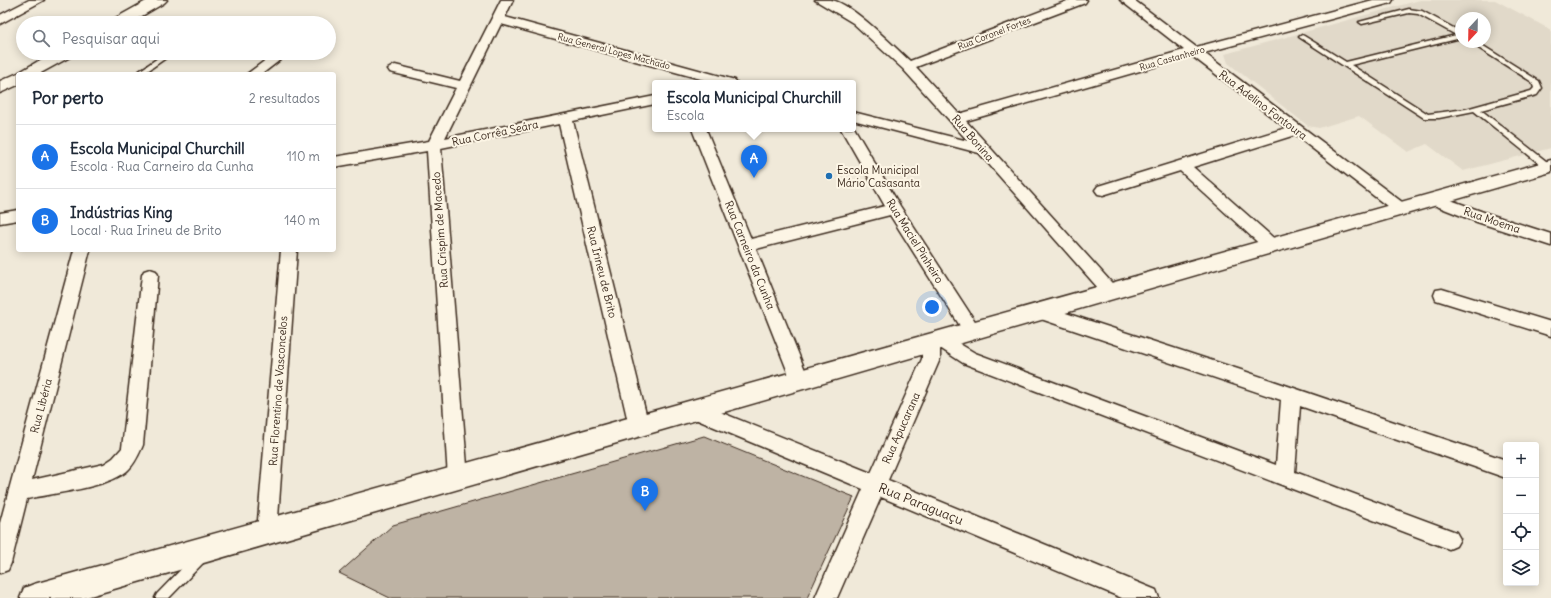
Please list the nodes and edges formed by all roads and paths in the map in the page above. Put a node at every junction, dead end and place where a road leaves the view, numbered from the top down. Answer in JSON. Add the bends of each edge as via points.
{"nodes":[{"id":1,"x":38,"y":0,"type":"edge"},
{"id":2,"x":159,"y":0,"type":"edge"},
{"id":3,"x":508,"y":0,"type":"edge"},
{"id":4,"x":821,"y":0,"type":"edge"},
{"id":5,"x":850,"y":0,"type":"edge"},
{"id":6,"x":1081,"y":0,"type":"edge"},
{"id":7,"x":1126,"y":0,"type":"edge"},
{"id":8,"x":1387,"y":0,"type":"edge"},
{"id":9,"x":836,"y":6,"type":"junction"},
{"id":10,"x":130,"y":16,"type":"edge"},
{"id":11,"x":498,"y":19,"type":"junction"},
{"id":12,"x":0,"y":20,"type":"edge"},
{"id":13,"x":1362,"y":22,"type":"dead end"},
{"id":14,"x":1455,"y":32,"type":"edge"},
{"id":15,"x":1455,"y":36,"type":"edge"},
{"id":16,"x":1302,"y":37,"type":"dead end"},
{"id":17,"x":1482,"y":48,"type":"edge"},
{"id":18,"x":1193,"y":52,"type":"junction"},
{"id":19,"x":51,"y":60,"type":"edge"},
{"id":20,"x":159,"y":60,"type":"edge"},
{"id":21,"x":274,"y":60,"type":"edge"},
{"id":22,"x":1345,"y":64,"type":"junction"},
{"id":23,"x":908,"y":66,"type":"junction"},
{"id":24,"x":394,"y":69,"type":"dead end"},
{"id":25,"x":30,"y":72,"type":"edge"},
{"id":26,"x":141,"y":72,"type":"edge"},
{"id":27,"x":259,"y":72,"type":"edge"},
{"id":28,"x":16,"y":79,"type":"edge"},
{"id":29,"x":716,"y":80,"type":"edge"},
{"id":30,"x":464,"y":86,"type":"junction"},
{"id":31,"x":0,"y":88,"type":"edge"},
{"id":32,"x":652,"y":101,"type":"edge"},
{"id":33,"x":1474,"y":108,"type":"junction"},
{"id":34,"x":856,"y":117,"type":"edge"},
{"id":35,"x":565,"y":118,"type":"junction"},
{"id":36,"x":958,"y":119,"type":"junction"},
{"id":37,"x":1296,"y":130,"type":"junction"},
{"id":38,"x":700,"y":132,"type":"edge"},
{"id":39,"x":850,"y":132,"type":"edge"},
{"id":40,"x":434,"y":145,"type":"junction"},
{"id":41,"x":984,"y":150,"type":"junction"},
{"id":42,"x":336,"y":162,"type":"edge"},
{"id":43,"x":1182,"y":165,"type":"junction"},
{"id":44,"x":1550,"y":166,"type":"edge"},
{"id":45,"x":1103,"y":190,"type":"dead end"},
{"id":46,"x":1434,"y":199,"type":"junction"},
{"id":47,"x":894,"y":209,"type":"junction"},
{"id":48,"x":1401,"y":209,"type":"junction"},
{"id":49,"x":16,"y":215,"type":"edge"},
{"id":50,"x":0,"y":218,"type":"edge"},
{"id":51,"x":1551,"y":240,"type":"edge"},
{"id":52,"x":746,"y":246,"type":"junction"},
{"id":53,"x":1272,"y":246,"type":"junction"},
{"id":54,"x":81,"y":252,"type":"edge"},
{"id":55,"x":289,"y":252,"type":"edge"},
{"id":56,"x":150,"y":275,"type":"dead end"},
{"id":57,"x":1112,"y":292,"type":"junction"},
{"id":58,"x":1442,"y":295,"type":"dead end"},
{"id":59,"x":1041,"y":312,"type":"junction"},
{"id":60,"x":1551,"y":329,"type":"edge"},
{"id":61,"x":973,"y":332,"type":"junction"},
{"id":62,"x":937,"y":342,"type":"junction"},
{"id":63,"x":800,"y":380,"type":"junction"},
{"id":64,"x":1291,"y":395,"type":"junction"},
{"id":65,"x":695,"y":410,"type":"junction"},
{"id":66,"x":639,"y":426,"type":"junction"},
{"id":67,"x":1503,"y":468,"type":"edge"},
{"id":68,"x":458,"y":478,"type":"junction"},
{"id":69,"x":1285,"y":478,"type":"junction"},
{"id":70,"x":876,"y":486,"type":"junction"},
{"id":71,"x":18,"y":492,"type":"junction"},
{"id":72,"x":267,"y":532,"type":"junction"},
{"id":73,"x":1449,"y":539,"type":"dead end"},
{"id":74,"x":209,"y":547,"type":"junction"},
{"id":75,"x":1,"y":555,"type":"edge"},
{"id":76,"x":34,"y":598,"type":"edge"},
{"id":77,"x":161,"y":598,"type":"edge"},
{"id":78,"x":826,"y":598,"type":"edge"},
{"id":79,"x":1148,"y":598,"type":"edge"}],
"edges":[{"from":1,"to":12,"type":"street"},
{"from":2,"to":10,"type":"main road"},
{"from":3,"to":11,"type":"street"},
{"from":4,"to":9,"type":"street","name":"Rua Bonina"},
{"from":5,"to":9,"type":"street"},
{"from":6,"to":23,"type":"street","name":"Rua Coronel Fortes"},
{"from":7,"to":18,"type":"street","name":"Rua Adelino Fontoura"},
{"from":8,"to":18,"type":"street","name":"Rua Castanheiro"},
{"from":9,"to":23,"type":"street","name":"Rua Bonina","via":[[857,20]]},
{"from":11,"to":29,"type":"street","name":"Rua General Lopes Machado"},
{"from":11,"to":30,"type":"street"},
{"from":13,"to":14,"type":"lane","via":[[1409,11],[1420,12]]},
{"from":15,"to":22,"type":"lane"},
{"from":16,"to":22,"type":"lane"},
{"from":17,"to":33,"type":"lane","via":[[1535,81],[1538,88],[1534,93]]},
{"from":18,"to":36,"type":"street","name":"Rua Castanheiro"},
{"from":18,"to":37,"type":"street","name":"Rua Adelino Fontoura"},
{"from":19,"to":25,"type":"main road"},
{"from":20,"to":26,"type":"lane"},
{"from":21,"to":27,"type":"street"},
{"from":22,"to":33,"type":"lane","via":[[1427,116],[1435,117]]},
{"from":23,"to":36,"type":"street","name":"Rua Bonina"},
{"from":24,"to":30,"type":"street"},
{"from":28,"to":31,"type":"main road"},
{"from":30,"to":40,"type":"street"},
{"from":32,"to":35,"type":"street","name":"Rua Corrêa Seára"},
{"from":33,"to":44,"type":"lane"},
{"from":34,"to":41,"type":"street"},
{"from":35,"to":40,"type":"street","name":"Rua Corrêa Seára"},
{"from":35,"to":66,"type":"street","name":"Rua Irineu de Brito"},
{"from":36,"to":41,"type":"street","name":"Rua Bonina"},
{"from":37,"to":43,"type":"street"},
{"from":37,"to":48,"type":"street","name":"Rua Adelino Fontoura"},
{"from":38,"to":52,"type":"street","name":"Rua Carneiro da Cunha"},
{"from":39,"to":47,"type":"street","name":"Rua Maciel Pinheiro"},
{"from":40,"to":42,"type":"street","name":"Rua Corrêa Seára"},
{"from":40,"to":68,"type":"street","name":"Rua Crispim de Macedo"},
{"from":41,"to":57,"type":"street","name":"Rua Bonina"},
{"from":43,"to":45,"type":"street"},
{"from":43,"to":53,"type":"street"},
{"from":44,"to":46,"type":"main road"},
{"from":46,"to":48,"type":"main road"},
{"from":46,"to":51,"type":"street","name":"Rua Moema"},
{"from":47,"to":52,"type":"street"},
{"from":47,"to":61,"type":"street","name":"Rua Maciel Pinheiro"},
{"from":48,"to":53,"type":"main road"},
{"from":49,"to":50,"type":"street"},
{"from":52,"to":63,"type":"street","name":"Rua Carneiro da Cunha"},
{"from":53,"to":57,"type":"main road"},
{"from":54,"to":71,"type":"street","name":"Rua Libéria"},
{"from":55,"to":72,"type":"street","name":"Rua Florentino de Vasconcelos"},
{"from":56,"to":71,"type":"street","via":[[133,445],[128,457],[117,467],[99,474]]},
{"from":57,"to":59,"type":"main road"},
{"from":58,"to":60,"type":"street"},
{"from":59,"to":61,"type":"main road"},
{"from":59,"to":64,"type":"street"},
{"from":61,"to":62,"type":"main road"},
{"from":62,"to":63,"type":"main road"},
{"from":62,"to":69,"type":"street","via":[[969,358]]},
{"from":62,"to":70,"type":"street","name":"Rua Apucarana"},
{"from":63,"to":65,"type":"main road"},
{"from":64,"to":67,"type":"street"},
{"from":64,"to":69,"type":"street"},
{"from":65,"to":66,"type":"main road"},
{"from":65,"to":70,"type":"street","name":"Rua Paraguaçu"},
{"from":66,"to":68,"type":"main road"},
{"from":68,"to":72,"type":"main road"},
{"from":69,"to":73,"type":"street"},
{"from":70,"to":78,"type":"street","name":"Rua Apucarana"},
{"from":70,"to":79,"type":"street","name":"Rua Paraguaçu"},
{"from":71,"to":75,"type":"street","name":"Rua Libéria"},
{"from":72,"to":74,"type":"main road"},
{"from":74,"to":76,"type":"main road"},
{"from":74,"to":77,"type":"lane"}]}
